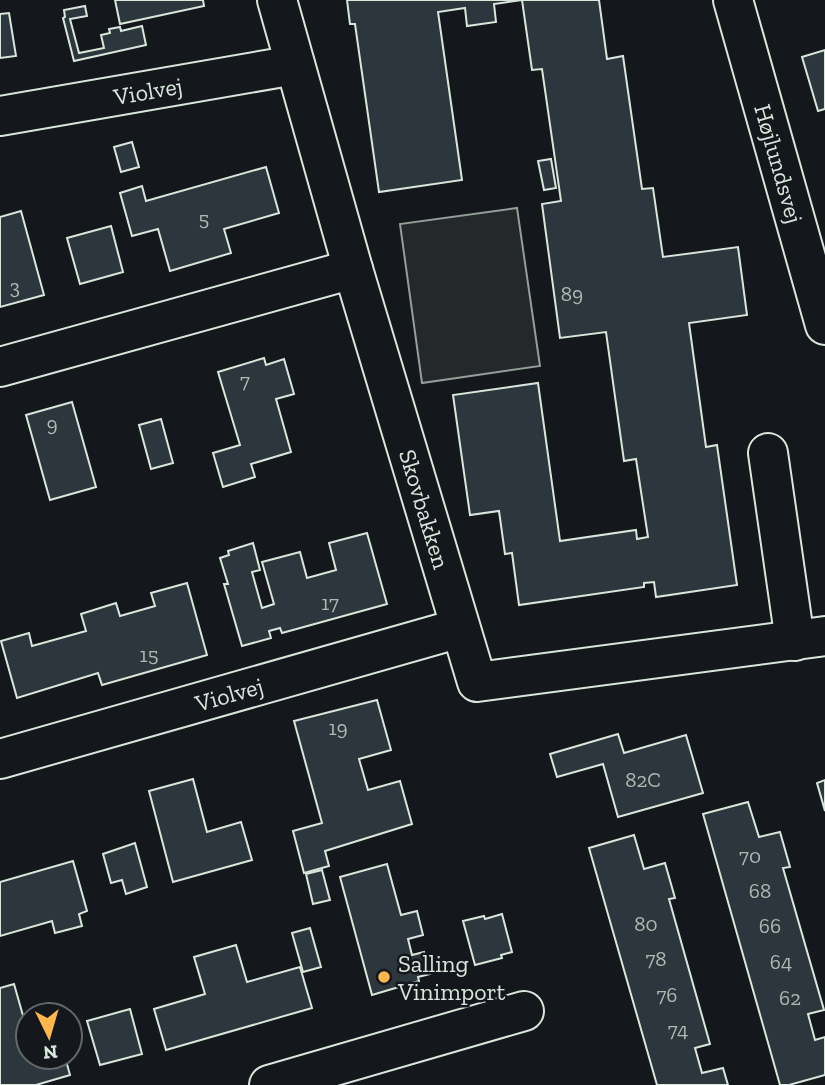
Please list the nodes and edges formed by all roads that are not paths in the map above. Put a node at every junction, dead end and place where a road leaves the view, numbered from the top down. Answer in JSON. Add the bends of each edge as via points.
{"nodes":[{"id":1,"x":276,"y":0,"type":"edge"},
{"id":2,"x":733,"y":0,"type":"edge"},
{"id":3,"x":295,"y":65,"type":"junction"},
{"id":4,"x":0,"y":116,"type":"edge"},
{"id":5,"x":353,"y":269,"type":"junction"},
{"id":6,"x":825,"y":325,"type":"edge"},
{"id":7,"x":0,"y":367,"type":"edge"},
{"id":8,"x":768,"y":453,"type":"dead end"},
{"id":9,"x":460,"y":628,"type":"junction"},
{"id":10,"x":810,"y":638,"type":"edge"},
{"id":11,"x":0,"y":759,"type":"edge"},
{"id":12,"x":524,"y":1011,"type":"dead end"},
{"id":13,"x":269,"y":1085,"type":"edge"}],
"edges":[{"from":1,"to":3,"type":"street","name":"Skovbakken"},
{"from":2,"to":6,"type":"street","name":"Højlundsvej"},
{"from":3,"to":4,"type":"street","name":"Violvej"},
{"from":3,"to":5,"type":"street","name":"Skovbakken"},
{"from":5,"to":7,"type":"street"},
{"from":5,"to":9,"type":"street","name":"Skovbakken"},
{"from":8,"to":10,"type":"street"},
{"from":9,"to":10,"type":"street","name":"Skovbakken","via":[[477,682]]},
{"from":9,"to":11,"type":"street","name":"Violvej"},
{"from":12,"to":13,"type":"street"}]}
